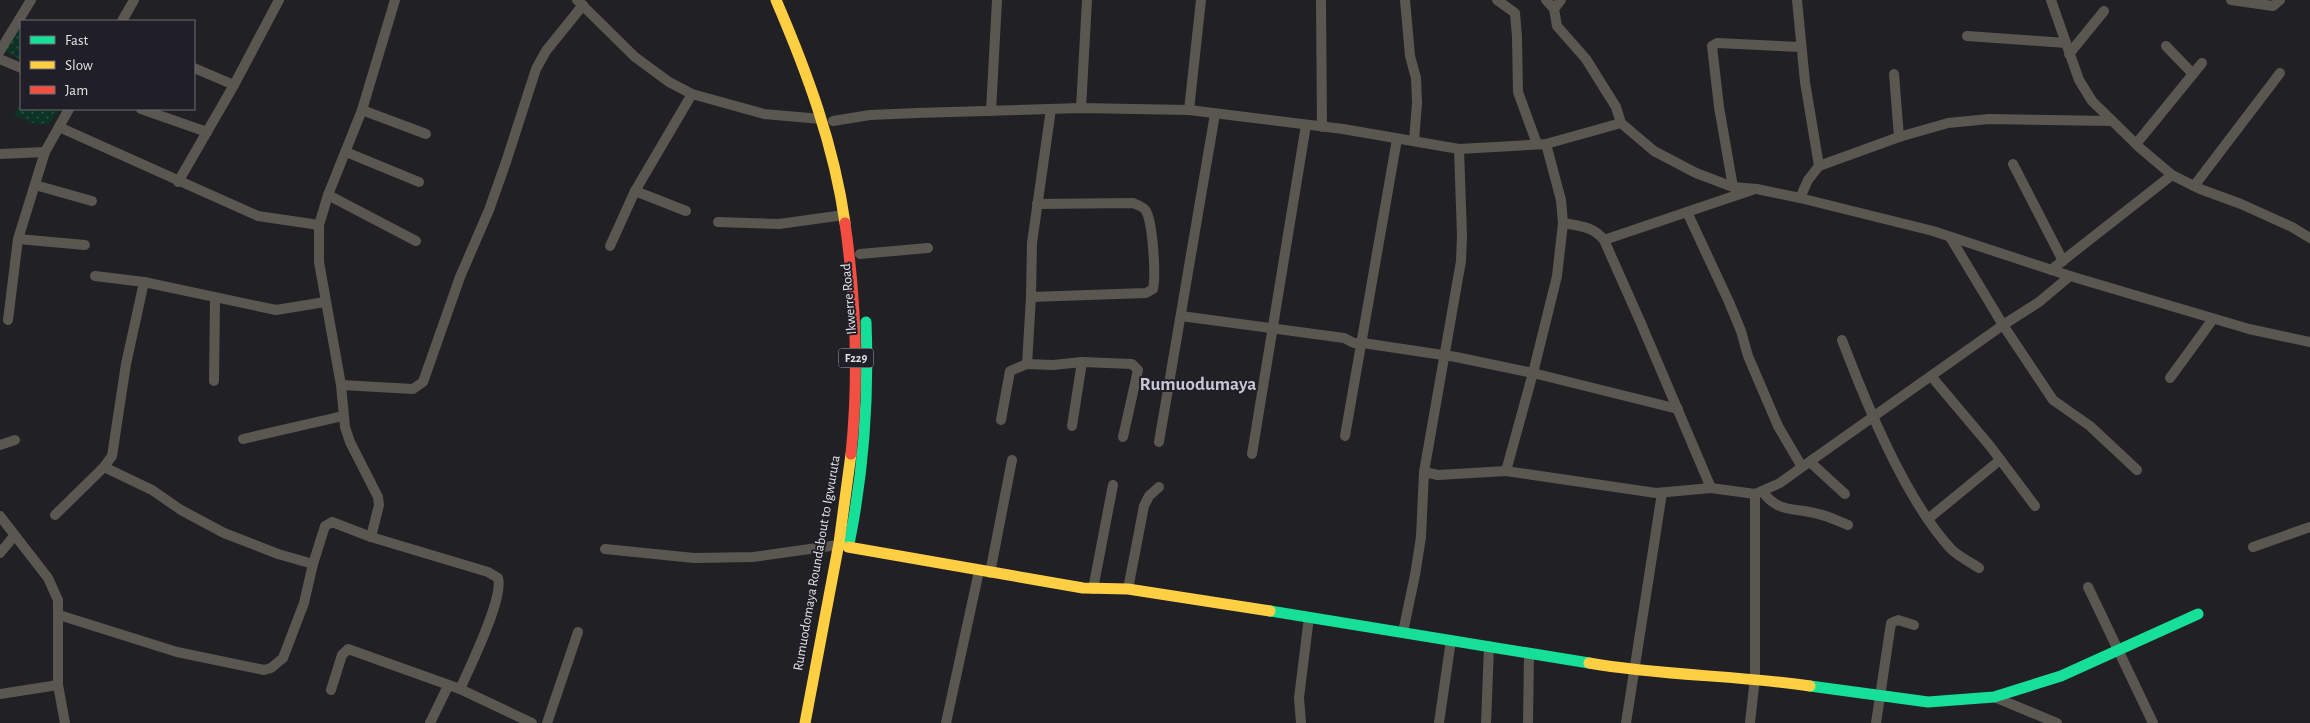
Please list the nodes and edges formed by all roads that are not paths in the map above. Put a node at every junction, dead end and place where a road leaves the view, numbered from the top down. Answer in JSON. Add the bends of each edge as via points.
{"nodes":[{"id":1,"x":31,"y":0,"type":"edge"},
{"id":2,"x":134,"y":0,"type":"edge"},
{"id":3,"x":279,"y":0,"type":"edge"},
{"id":4,"x":395,"y":0,"type":"edge"},
{"id":5,"x":776,"y":0,"type":"edge"},
{"id":6,"x":788,"y":0,"type":"edge"},
{"id":7,"x":997,"y":0,"type":"edge"},
{"id":8,"x":1087,"y":0,"type":"edge"},
{"id":9,"x":1201,"y":0,"type":"edge"},
{"id":10,"x":1320,"y":0,"type":"edge"},
{"id":11,"x":1405,"y":0,"type":"edge"},
{"id":12,"x":1497,"y":0,"type":"edge"},
{"id":13,"x":1546,"y":0,"type":"edge"},
{"id":14,"x":1561,"y":0,"type":"edge"},
{"id":15,"x":1797,"y":0,"type":"edge"},
{"id":16,"x":2051,"y":0,"type":"edge"},
{"id":17,"x":2231,"y":0,"type":"edge"},
{"id":18,"x":2280,"y":0,"type":"edge"},
{"id":19,"x":580,"y":3,"type":"edge"},
{"id":20,"x":1554,"y":9,"type":"junction"},
{"id":21,"x":2104,"y":11,"type":"dead end"},
{"id":22,"x":123,"y":20,"type":"edge"},
{"id":23,"x":1967,"y":36,"type":"dead end"},
{"id":24,"x":2166,"y":46,"type":"dead end"},
{"id":25,"x":1800,"y":47,"type":"junction"},
{"id":26,"x":2067,"y":49,"type":"junction"},
{"id":27,"x":0,"y":51,"type":"edge"},
{"id":28,"x":0,"y":59,"type":"edge"},
{"id":29,"x":2202,"y":63,"type":"dead end"},
{"id":30,"x":20,"y":68,"type":"edge"},
{"id":31,"x":195,"y":68,"type":"edge"},
{"id":32,"x":2280,"y":73,"type":"dead end"},
{"id":33,"x":1894,"y":74,"type":"dead end"},
{"id":34,"x":2193,"y":74,"type":"junction"},
{"id":35,"x":234,"y":85,"type":"junction"},
{"id":36,"x":692,"y":94,"type":"junction"},
{"id":37,"x":1081,"y":108,"type":"junction"},
{"id":38,"x":1051,"y":109,"type":"junction"},
{"id":39,"x":68,"y":110,"type":"edge"},
{"id":40,"x":144,"y":110,"type":"edge"},
{"id":41,"x":362,"y":110,"type":"junction"},
{"id":42,"x":991,"y":110,"type":"junction"},
{"id":43,"x":1189,"y":110,"type":"junction"},
{"id":44,"x":1215,"y":114,"type":"junction"},
{"id":45,"x":821,"y":119,"type":"junction"},
{"id":46,"x":833,"y":121,"type":"junction"},
{"id":47,"x":2112,"y":121,"type":"junction"},
{"id":48,"x":1621,"y":123,"type":"junction"},
{"id":49,"x":1306,"y":125,"type":"junction"},
{"id":50,"x":59,"y":126,"type":"junction"},
{"id":51,"x":1322,"y":127,"type":"junction"},
{"id":52,"x":207,"y":132,"type":"junction"},
{"id":53,"x":426,"y":134,"type":"dead end"},
{"id":54,"x":1899,"y":137,"type":"junction"},
{"id":55,"x":1397,"y":139,"type":"junction"},
{"id":56,"x":1414,"y":142,"type":"junction"},
{"id":57,"x":1542,"y":144,"type":"junction"},
{"id":58,"x":2136,"y":144,"type":"junction"},
{"id":59,"x":1459,"y":149,"type":"junction"},
{"id":60,"x":45,"y":152,"type":"junction"},
{"id":61,"x":346,"y":152,"type":"junction"},
{"id":62,"x":0,"y":154,"type":"edge"},
{"id":63,"x":2013,"y":164,"type":"dead end"},
{"id":64,"x":1819,"y":166,"type":"junction"},
{"id":65,"x":2172,"y":175,"type":"junction"},
{"id":66,"x":178,"y":182,"type":"junction"},
{"id":67,"x":419,"y":182,"type":"dead end"},
{"id":68,"x":35,"y":185,"type":"junction"},
{"id":69,"x":2194,"y":186,"type":"junction"},
{"id":70,"x":1733,"y":187,"type":"junction"},
{"id":71,"x":1757,"y":188,"type":"junction"},
{"id":72,"x":636,"y":191,"type":"junction"},
{"id":73,"x":328,"y":195,"type":"junction"},
{"id":74,"x":1800,"y":198,"type":"junction"},
{"id":75,"x":92,"y":201,"type":"dead end"},
{"id":76,"x":1037,"y":204,"type":"junction"},
{"id":77,"x":686,"y":211,"type":"dead end"},
{"id":78,"x":1688,"y":212,"type":"junction"},
{"id":79,"x":844,"y":215,"type":"junction"},
{"id":80,"x":718,"y":222,"type":"dead end"},
{"id":81,"x":1563,"y":223,"type":"junction"},
{"id":82,"x":319,"y":224,"type":"junction"},
{"id":83,"x":1950,"y":237,"type":"junction"},
{"id":84,"x":2310,"y":238,"type":"edge"},
{"id":85,"x":18,"y":239,"type":"junction"},
{"id":86,"x":1604,"y":240,"type":"junction"},
{"id":87,"x":416,"y":241,"type":"dead end"},
{"id":88,"x":85,"y":244,"type":"dead end"},
{"id":89,"x":610,"y":246,"type":"dead end"},
{"id":90,"x":928,"y":248,"type":"dead end"},
{"id":91,"x":860,"y":254,"type":"junction"},
{"id":92,"x":2063,"y":261,"type":"junction"},
{"id":93,"x":2051,"y":270,"type":"junction"},
{"id":94,"x":95,"y":276,"type":"dead end"},
{"id":95,"x":2070,"y":276,"type":"junction"},
{"id":96,"x":144,"y":282,"type":"junction"},
{"id":97,"x":1031,"y":297,"type":"junction"},
{"id":98,"x":215,"y":298,"type":"junction"},
{"id":99,"x":325,"y":302,"type":"junction"},
{"id":100,"x":1181,"y":316,"type":"junction"},
{"id":101,"x":2213,"y":318,"type":"junction"},
{"id":102,"x":8,"y":320,"type":"dead end"},
{"id":103,"x":2003,"y":325,"type":"junction"},
{"id":104,"x":1272,"y":328,"type":"junction"},
{"id":105,"x":1842,"y":340,"type":"dead end"},
{"id":106,"x":1363,"y":342,"type":"junction"},
{"id":107,"x":2310,"y":342,"type":"edge"},
{"id":108,"x":1444,"y":355,"type":"junction"},
{"id":109,"x":1082,"y":362,"type":"junction"},
{"id":110,"x":1027,"y":364,"type":"junction"},
{"id":111,"x":1534,"y":373,"type":"junction"},
{"id":112,"x":1931,"y":376,"type":"junction"},
{"id":113,"x":2170,"y":378,"type":"dead end"},
{"id":114,"x":214,"y":381,"type":"dead end"},
{"id":115,"x":341,"y":384,"type":"junction"},
{"id":116,"x":1678,"y":409,"type":"junction"},
{"id":117,"x":344,"y":416,"type":"junction"},
{"id":118,"x":1874,"y":416,"type":"junction"},
{"id":119,"x":1001,"y":420,"type":"dead end"},
{"id":120,"x":1072,"y":426,"type":"dead end"},
{"id":121,"x":1345,"y":436,"type":"dead end"},
{"id":122,"x":1123,"y":437,"type":"dead end"},
{"id":123,"x":243,"y":439,"type":"dead end"},
{"id":124,"x":15,"y":440,"type":"dead end"},
{"id":125,"x":1160,"y":442,"type":"dead end"},
{"id":126,"x":0,"y":446,"type":"edge"},
{"id":127,"x":1252,"y":454,"type":"dead end"},
{"id":128,"x":1012,"y":460,"type":"dead end"},
{"id":129,"x":2000,"y":460,"type":"junction"},
{"id":130,"x":1806,"y":465,"type":"junction"},
{"id":131,"x":104,"y":468,"type":"junction"},
{"id":132,"x":2137,"y":470,"type":"dead end"},
{"id":133,"x":1506,"y":471,"type":"junction"},
{"id":134,"x":1424,"y":472,"type":"junction"},
{"id":135,"x":1113,"y":485,"type":"dead end"},
{"id":136,"x":1159,"y":487,"type":"dead end"},
{"id":137,"x":1711,"y":488,"type":"junction"},
{"id":138,"x":1662,"y":493,"type":"junction"},
{"id":139,"x":1759,"y":493,"type":"junction"},
{"id":140,"x":1845,"y":494,"type":"dead end"},
{"id":141,"x":2035,"y":506,"type":"dead end"},
{"id":142,"x":55,"y":515,"type":"dead end"},
{"id":143,"x":0,"y":516,"type":"edge"},
{"id":144,"x":1928,"y":519,"type":"junction"},
{"id":145,"x":1848,"y":525,"type":"dead end"},
{"id":146,"x":2310,"y":527,"type":"edge"},
{"id":147,"x":14,"y":536,"type":"junction"},
{"id":148,"x":371,"y":537,"type":"junction"},
{"id":149,"x":843,"y":546,"type":"junction"},
{"id":150,"x":2253,"y":547,"type":"dead end"},
{"id":151,"x":605,"y":549,"type":"dead end"},
{"id":152,"x":0,"y":553,"type":"edge"},
{"id":153,"x":312,"y":564,"type":"junction"},
{"id":154,"x":1979,"y":568,"type":"dead end"},
{"id":155,"x":984,"y":572,"type":"junction"},
{"id":156,"x":2088,"y":587,"type":"dead end"},
{"id":157,"x":1128,"y":589,"type":"junction"},
{"id":158,"x":1093,"y":590,"type":"junction"},
{"id":159,"x":2198,"y":614,"type":"dead end"},
{"id":160,"x":59,"y":615,"type":"junction"},
{"id":161,"x":1309,"y":617,"type":"junction"},
{"id":162,"x":1914,"y":625,"type":"dead end"},
{"id":163,"x":578,"y":632,"type":"dead end"},
{"id":164,"x":1402,"y":632,"type":"junction"},
{"id":165,"x":1451,"y":640,"type":"junction"},
{"id":166,"x":1489,"y":646,"type":"junction"},
{"id":167,"x":2118,"y":651,"type":"junction"},
{"id":168,"x":1529,"y":653,"type":"junction"},
{"id":169,"x":1634,"y":671,"type":"junction"},
{"id":170,"x":1754,"y":678,"type":"junction"},
{"id":171,"x":58,"y":685,"type":"junction"},
{"id":172,"x":448,"y":686,"type":"junction"},
{"id":173,"x":460,"y":689,"type":"junction"},
{"id":174,"x":331,"y":690,"type":"dead end"},
{"id":175,"x":0,"y":694,"type":"edge"},
{"id":176,"x":1880,"y":696,"type":"junction"},
{"id":177,"x":1994,"y":697,"type":"junction"},
{"id":178,"x":65,"y":723,"type":"edge"},
{"id":179,"x":430,"y":723,"type":"edge"},
{"id":180,"x":532,"y":723,"type":"edge"},
{"id":181,"x":547,"y":723,"type":"edge"},
{"id":182,"x":805,"y":723,"type":"edge"},
{"id":183,"x":816,"y":723,"type":"edge"},
{"id":184,"x":946,"y":723,"type":"edge"},
{"id":185,"x":1300,"y":723,"type":"edge"},
{"id":186,"x":1439,"y":723,"type":"edge"},
{"id":187,"x":1486,"y":723,"type":"edge"},
{"id":188,"x":1528,"y":723,"type":"edge"},
{"id":189,"x":1626,"y":723,"type":"edge"},
{"id":190,"x":1750,"y":723,"type":"edge"},
{"id":191,"x":1876,"y":723,"type":"edge"},
{"id":192,"x":2057,"y":723,"type":"edge"},
{"id":193,"x":2153,"y":723,"type":"edge"}],
"edges":[{"from":1,"to":27,"type":"street"},
{"from":2,"to":22,"type":"street"},
{"from":3,"to":35,"type":"street"},
{"from":4,"to":41,"type":"street"},
{"from":5,"to":45,"type":"main road","name":"Rumuodomaya Roundabout to Igwuruta","number":"F229"},
{"from":6,"to":46,"type":"main road","name":"Ikwerre Road","number":"F229"},
{"from":7,"to":42,"type":"street"},
{"from":8,"to":37,"type":"street"},
{"from":9,"to":43,"type":"street"},
{"from":10,"to":51,"type":"street"},
{"from":11,"to":56,"type":"street","via":[[1410,56],[1416,78]]},
{"from":12,"to":57,"type":"street","via":[[1514,13],[1518,92]]},
{"from":13,"to":20,"type":"street"},
{"from":14,"to":20,"type":"street"},
{"from":15,"to":25,"type":"street"},
{"from":16,"to":26,"type":"street"},
{"from":17,"to":18,"type":"street","via":[[2273,6]]},
{"from":19,"to":36,"type":"street","via":[[635,57]]},
{"from":19,"to":115,"type":"street","via":[[536,68],[489,210],[460,277],[423,382],[413,389]]},
{"from":20,"to":48,"type":"street","via":[[1557,26],[1586,59],[1616,107]]},
{"from":21,"to":26,"type":"street"},
{"from":23,"to":26,"type":"street"},
{"from":24,"to":34,"type":"street"},
{"from":25,"to":64,"type":"street"},
{"from":25,"to":70,"type":"street","via":[[1717,43],[1712,46]]},
{"from":26,"to":47,"type":"street","via":[[2079,80],[2092,101]]},
{"from":28,"to":30,"type":"street"},
{"from":29,"to":34,"type":"street"},
{"from":31,"to":35,"type":"street"},
{"from":32,"to":69,"type":"street"},
{"from":33,"to":54,"type":"street"},
{"from":34,"to":58,"type":"street"},
{"from":35,"to":52,"type":"street"},
{"from":36,"to":45,"type":"street","via":[[764,114]]},
{"from":36,"to":72,"type":"street"},
{"from":37,"to":38,"type":"street"},
{"from":37,"to":43,"type":"street"},
{"from":38,"to":42,"type":"street"},
{"from":38,"to":76,"type":"street"},
{"from":39,"to":50,"type":"street"},
{"from":40,"to":52,"type":"street"},
{"from":41,"to":53,"type":"street"},
{"from":41,"to":61,"type":"street"},
{"from":42,"to":46,"type":"street","via":[[870,115]]},
{"from":43,"to":44,"type":"street"},
{"from":44,"to":49,"type":"street"},
{"from":44,"to":100,"type":"street"},
{"from":45,"to":79,"type":"main road","name":"Rumuodomaya Roundabout to Igwuruta","number":"F229"},
{"from":46,"to":91,"type":"main road","name":"Ikwerre Road","number":"F229"},
{"from":47,"to":54,"type":"street","via":[[1989,119],[1948,124]]},
{"from":47,"to":58,"type":"street"},
{"from":48,"to":57,"type":"street"},
{"from":48,"to":70,"type":"street","via":[[1661,155]]},
{"from":49,"to":51,"type":"street"},
{"from":49,"to":104,"type":"street"},
{"from":50,"to":60,"type":"street"},
{"from":50,"to":66,"type":"street"},
{"from":51,"to":55,"type":"street"},
{"from":52,"to":66,"type":"street"},
{"from":54,"to":64,"type":"street"},
{"from":55,"to":56,"type":"street"},
{"from":55,"to":106,"type":"street"},
{"from":56,"to":59,"type":"street"},
{"from":57,"to":59,"type":"street"},
{"from":57,"to":81,"type":"street","via":[[1561,200]]},
{"from":58,"to":65,"type":"street"},
{"from":59,"to":108,"type":"street","via":[[1461,261]]},
{"from":60,"to":62,"type":"street"},
{"from":60,"to":68,"type":"street"},
{"from":61,"to":67,"type":"street"},
{"from":61,"to":73,"type":"street"},
{"from":63,"to":92,"type":"street"},
{"from":64,"to":74,"type":"street"},
{"from":65,"to":69,"type":"street"},
{"from":65,"to":92,"type":"street"},
{"from":66,"to":82,"type":"street","via":[[258,216]]},
{"from":68,"to":75,"type":"street"},
{"from":68,"to":85,"type":"street"},
{"from":69,"to":84,"type":"street","via":[[2292,226]]},
{"from":70,"to":71,"type":"street"},
{"from":71,"to":74,"type":"street"},
{"from":71,"to":78,"type":"street"},
{"from":72,"to":77,"type":"street"},
{"from":72,"to":89,"type":"street"},
{"from":73,"to":82,"type":"street"},
{"from":73,"to":87,"type":"street"},
{"from":74,"to":83,"type":"street"},
{"from":76,"to":97,"type":"street"},
{"from":76,"to":97,"type":"street","via":[[1133,203],[1142,207],[1150,230],[1155,280],[1153,289],[1146,294]]},
{"from":78,"to":86,"type":"street"},
{"from":78,"to":130,"type":"street","via":[[1729,302],[1778,426]]},
{"from":79,"to":80,"type":"street","via":[[779,224]]},
{"from":79,"to":149,"type":"main road","name":"Rumuodomaya Roundabout to Igwuruta","number":"F229","via":[[854,299],[855,386]]},
{"from":81,"to":86,"type":"street","via":[[1587,227],[1598,232]]},
{"from":81,"to":111,"type":"street","via":[[1556,276]]},
{"from":82,"to":99,"type":"street","via":[[319,262]]},
{"from":83,"to":93,"type":"street"},
{"from":83,"to":103,"type":"street"},
{"from":85,"to":88,"type":"street"},
{"from":85,"to":102,"type":"street"},
{"from":86,"to":116,"type":"street"},
{"from":90,"to":91,"type":"street"},
{"from":91,"to":149,"type":"main road","name":"Ikwerre Road","number":"F229","via":[[868,350],[866,428],[856,509]]},
{"from":92,"to":93,"type":"street"},
{"from":93,"to":95,"type":"street"},
{"from":94,"to":96,"type":"street"},
{"from":95,"to":101,"type":"street"},
{"from":95,"to":103,"type":"street","via":[[2039,302]]},
{"from":96,"to":98,"type":"street"},
{"from":96,"to":131,"type":"street","via":[[126,364],[112,456]]},
{"from":97,"to":110,"type":"street"},
{"from":98,"to":99,"type":"street","via":[[276,310]]},
{"from":98,"to":114,"type":"street"},
{"from":99,"to":115,"type":"street"},
{"from":100,"to":104,"type":"street"},
{"from":100,"to":125,"type":"street"},
{"from":101,"to":107,"type":"street"},
{"from":101,"to":113,"type":"street"},
{"from":103,"to":112,"type":"street"},
{"from":103,"to":132,"type":"street","via":[[2053,400],[2090,426]]},
{"from":104,"to":106,"type":"street"},
{"from":104,"to":127,"type":"street"},
{"from":105,"to":118,"type":"street"},
{"from":106,"to":108,"type":"street"},
{"from":106,"to":121,"type":"street"},
{"from":108,"to":111,"type":"street"},
{"from":108,"to":134,"type":"street"},
{"from":109,"to":110,"type":"street"},
{"from":109,"to":120,"type":"street"},
{"from":109,"to":122,"type":"street","via":[[1136,366],[1138,370]]},
{"from":110,"to":119,"type":"street","via":[[1010,371]]},
{"from":111,"to":116,"type":"street"},
{"from":111,"to":133,"type":"street"},
{"from":112,"to":118,"type":"street"},
{"from":112,"to":129,"type":"street"},
{"from":115,"to":117,"type":"street"},
{"from":116,"to":137,"type":"street"},
{"from":117,"to":123,"type":"street"},
{"from":117,"to":148,"type":"street","via":[[350,442],[378,497]]},
{"from":118,"to":130,"type":"street"},
{"from":118,"to":144,"type":"street","via":[[1901,473]]},
{"from":124,"to":126,"type":"street"},
{"from":128,"to":155,"type":"street"},
{"from":129,"to":141,"type":"street"},
{"from":129,"to":144,"type":"street"},
{"from":130,"to":139,"type":"street"},
{"from":130,"to":140,"type":"street"},
{"from":131,"to":142,"type":"street"},
{"from":131,"to":153,"type":"street","via":[[152,490],[224,534]]},
{"from":133,"to":134,"type":"street","via":[[1438,475]]},
{"from":133,"to":138,"type":"street"},
{"from":134,"to":164,"type":"street","via":[[1416,575]]},
{"from":135,"to":158,"type":"street"},
{"from":136,"to":157,"type":"street","via":[[1144,506]]},
{"from":137,"to":138,"type":"street"},
{"from":137,"to":139,"type":"street"},
{"from":138,"to":169,"type":"street"},
{"from":139,"to":145,"type":"street","via":[[1771,503],[1788,510],[1818,514]]},
{"from":139,"to":170,"type":"street"},
{"from":143,"to":147,"type":"street"},
{"from":144,"to":154,"type":"street","via":[[1952,550]]},
{"from":146,"to":150,"type":"street"},
{"from":147,"to":152,"type":"street"},
{"from":147,"to":160,"type":"street","via":[[48,578],[58,600]]},
{"from":148,"to":153,"type":"street","via":[[328,523]]},
{"from":148,"to":173,"type":"street","via":[[488,572],[498,578],[501,585],[490,620]]},
{"from":149,"to":151,"type":"street","via":[[754,557],[694,558]]},
{"from":149,"to":155,"type":"main road"},
{"from":149,"to":182,"type":"main road","name":"Rumuodomaya Roundabout to Igwuruta","number":"F229"},
{"from":149,"to":183,"type":"main road","name":"Ikwerre Road","number":"F229"},
{"from":153,"to":160,"type":"street","via":[[304,603],[283,658],[264,670],[176,652]]},
{"from":155,"to":158,"type":"main road"},
{"from":155,"to":184,"type":"street"},
{"from":156,"to":167,"type":"street"},
{"from":157,"to":158,"type":"main road"},
{"from":157,"to":161,"type":"main road"},
{"from":159,"to":167,"type":"main road"},
{"from":160,"to":171,"type":"street"},
{"from":161,"to":164,"type":"main road"},
{"from":161,"to":185,"type":"street","via":[[1299,698]]},
{"from":162,"to":176,"type":"street","via":[[1898,620],[1891,623]]},
{"from":163,"to":181,"type":"street"},
{"from":164,"to":165,"type":"main road"},
{"from":165,"to":166,"type":"main road"},
{"from":165,"to":186,"type":"street"},
{"from":166,"to":168,"type":"main road"},
{"from":166,"to":187,"type":"street"},
{"from":167,"to":177,"type":"main road","via":[[2061,676]]},
{"from":167,"to":193,"type":"street"},
{"from":168,"to":169,"type":"main road"},
{"from":168,"to":188,"type":"street"},
{"from":169,"to":170,"type":"main road"},
{"from":169,"to":189,"type":"street"},
{"from":170,"to":176,"type":"main road"},
{"from":170,"to":190,"type":"street"},
{"from":171,"to":175,"type":"street"},
{"from":171,"to":178,"type":"street"},
{"from":172,"to":173,"type":"street"},
{"from":172,"to":174,"type":"street","via":[[348,649],[342,655]]},
{"from":172,"to":179,"type":"street"},
{"from":173,"to":180,"type":"street"},
{"from":176,"to":177,"type":"main road","via":[[1928,702]]},
{"from":176,"to":191,"type":"street"},
{"from":177,"to":192,"type":"street"}]}
